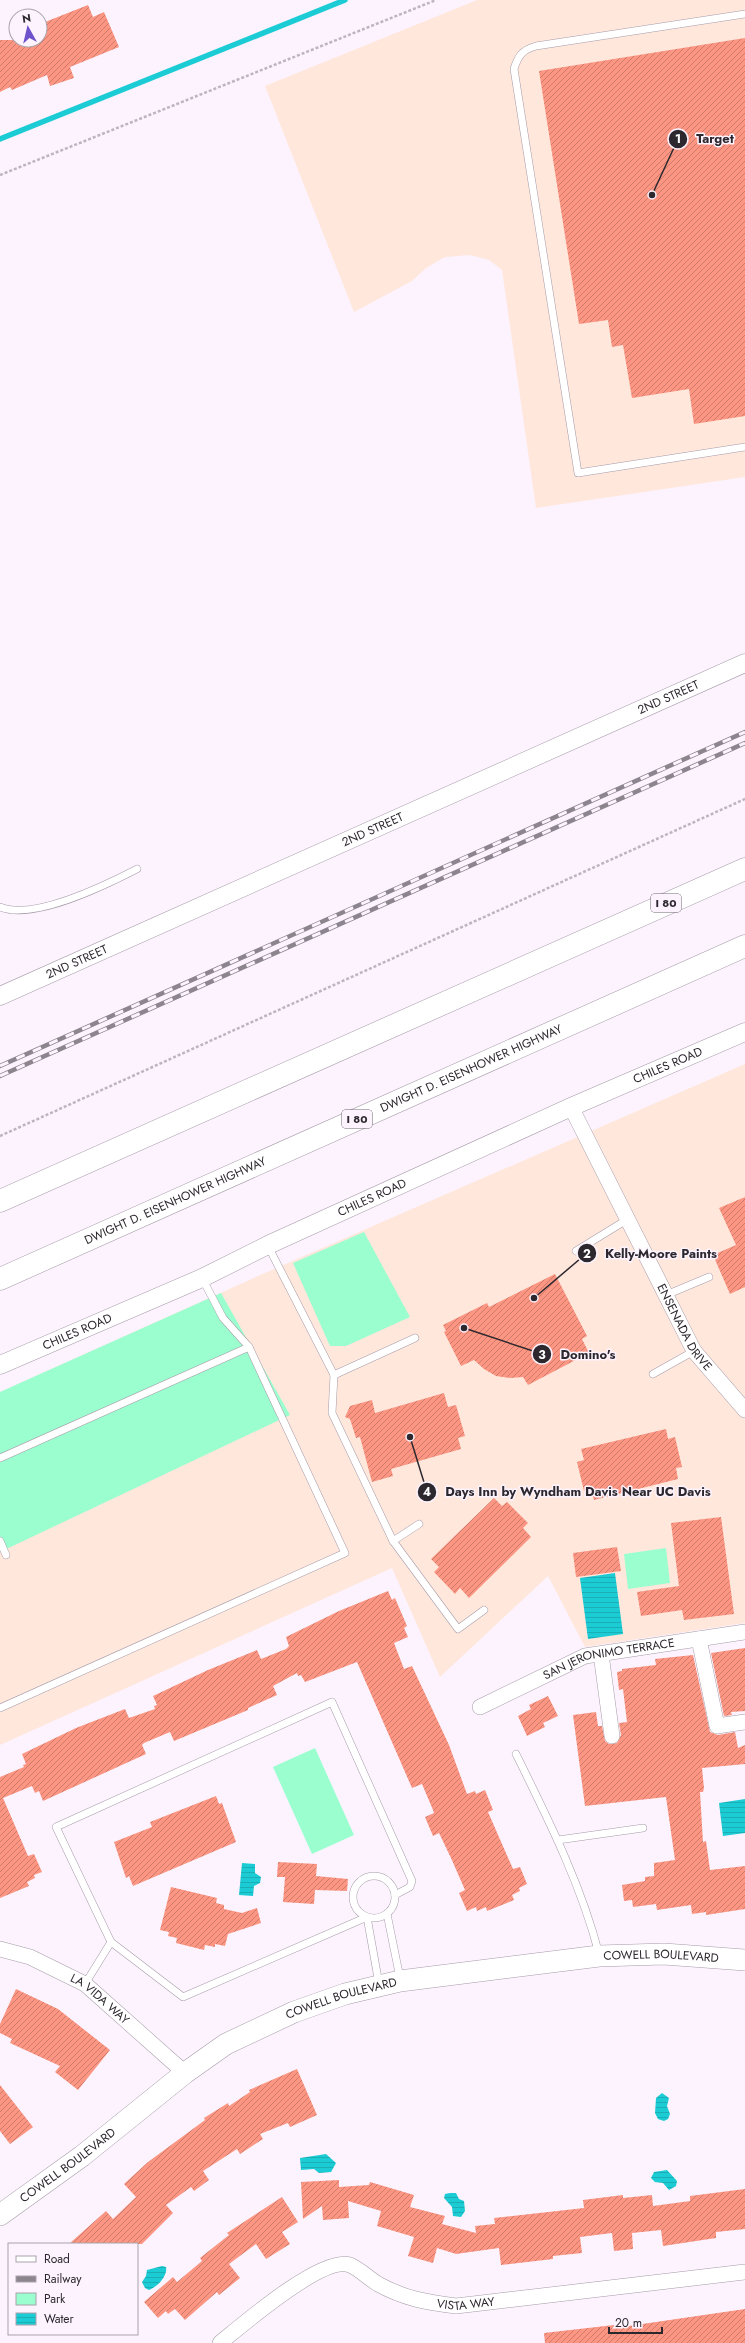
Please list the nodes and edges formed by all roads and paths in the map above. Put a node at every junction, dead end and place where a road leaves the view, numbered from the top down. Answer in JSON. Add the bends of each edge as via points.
{"nodes":[{"id":1,"x":436,"y":0,"type":"edge"},
{"id":2,"x":745,"y":14,"type":"edge"},
{"id":3,"x":0,"y":175,"type":"edge"},
{"id":4,"x":745,"y":447,"type":"edge"},
{"id":5,"x":745,"y":662,"type":"edge"},
{"id":6,"x":745,"y":799,"type":"edge"},
{"id":7,"x":745,"y":859,"type":"edge"},
{"id":8,"x":137,"y":869,"type":"dead end"},
{"id":9,"x":745,"y":869,"type":"edge"},
{"id":10,"x":0,"y":907,"type":"edge"},
{"id":11,"x":587,"y":938,"type":"junction"},
{"id":12,"x":745,"y":946,"type":"edge"},
{"id":13,"x":0,"y":996,"type":"edge"},
{"id":14,"x":745,"y":1032,"type":"edge"},
{"id":15,"x":571,"y":1107,"type":"junction"},
{"id":16,"x":0,"y":1136,"type":"edge"},
{"id":17,"x":0,"y":1201,"type":"edge"},
{"id":18,"x":628,"y":1219,"type":"junction"},
{"id":19,"x":268,"y":1245,"type":"junction"},
{"id":20,"x":576,"y":1251,"type":"dead end"},
{"id":21,"x":709,"y":1277,"type":"dead end"},
{"id":22,"x":202,"y":1278,"type":"junction"},
{"id":23,"x":0,"y":1279,"type":"edge"},
{"id":24,"x":666,"y":1295,"type":"junction"},
{"id":25,"x":416,"y":1338,"type":"dead end"},
{"id":26,"x":249,"y":1347,"type":"junction"},
{"id":27,"x":694,"y":1351,"type":"junction"},
{"id":28,"x":0,"y":1365,"type":"edge"},
{"id":29,"x":653,"y":1374,"type":"dead end"},
{"id":30,"x":334,"y":1375,"type":"junction"},
{"id":31,"x":745,"y":1410,"type":"edge"},
{"id":32,"x":0,"y":1458,"type":"edge"},
{"id":33,"x":419,"y":1524,"type":"dead end"},
{"id":34,"x":0,"y":1541,"type":"edge"},
{"id":35,"x":393,"y":1541,"type":"junction"},
{"id":36,"x":6,"y":1555,"type":"dead end"},
{"id":37,"x":484,"y":1610,"type":"dead end"},
{"id":38,"x":745,"y":1632,"type":"edge"},
{"id":39,"x":699,"y":1639,"type":"junction"},
{"id":40,"x":601,"y":1654,"type":"junction"},
{"id":41,"x":480,"y":1707,"type":"dead end"},
{"id":42,"x":0,"y":1708,"type":"edge"},
{"id":43,"x":745,"y":1722,"type":"edge"},
{"id":44,"x":612,"y":1736,"type":"dead end"},
{"id":45,"x":516,"y":1754,"type":"dead end"},
{"id":46,"x":643,"y":1828,"type":"dead end"},
{"id":47,"x":558,"y":1840,"type":"junction"},
{"id":48,"x":395,"y":1895,"type":"junction"},
{"id":49,"x":387,"y":1914,"type":"junction"},
{"id":50,"x":367,"y":1918,"type":"junction"},
{"id":51,"x":111,"y":1942,"type":"junction"},
{"id":52,"x":0,"y":1949,"type":"edge"},
{"id":53,"x":599,"y":1956,"type":"junction"},
{"id":54,"x":745,"y":1960,"type":"edge"},
{"id":55,"x":400,"y":1981,"type":"junction"},
{"id":56,"x":85,"y":1984,"type":"junction"},
{"id":57,"x":379,"y":1985,"type":"junction"},
{"id":58,"x":185,"y":2073,"type":"junction"},
{"id":59,"x":0,"y":2214,"type":"edge"},
{"id":60,"x":745,"y":2272,"type":"edge"},
{"id":61,"x":220,"y":2343,"type":"edge"}],
"edges":[{"from":1,"to":3,"type":"path"},
{"from":2,"to":4,"type":"lane","via":[[536,46],[520,54],[514,69],[578,472]]},
{"from":5,"to":13,"type":"street","name":"2ND STREET"},
{"from":6,"to":16,"type":"path"},
{"from":7,"to":11,"type":"highway"},
{"from":8,"to":10,"type":"lane","via":[[101,887],[54,904],[20,909]]},
{"from":9,"to":11,"type":"highway","number":"I 80"},
{"from":11,"to":17,"type":"highway","number":"I 80"},
{"from":12,"to":23,"type":"highway","name":"DWIGHT D. EISENHOWER HIGHWAY","number":"I 80"},
{"from":14,"to":15,"type":"street","name":"CHILES ROAD"},
{"from":15,"to":18,"type":"street","name":"ENSENADA DRIVE"},
{"from":15,"to":19,"type":"street","name":"CHILES ROAD"},
{"from":18,"to":20,"type":"lane"},
{"from":18,"to":24,"type":"street","name":"ENSENADA DRIVE"},
{"from":19,"to":22,"type":"street","name":"CHILES ROAD"},
{"from":19,"to":30,"type":"lane"},
{"from":21,"to":24,"type":"lane"},
{"from":22,"to":26,"type":"lane","via":[[223,1318]]},
{"from":22,"to":28,"type":"street","name":"CHILES ROAD"},
{"from":24,"to":27,"type":"street","name":"ENSENADA DRIVE"},
{"from":25,"to":30,"type":"lane"},
{"from":26,"to":32,"type":"lane"},
{"from":26,"to":42,"type":"lane","via":[[345,1553]]},
{"from":27,"to":29,"type":"lane"},
{"from":27,"to":31,"type":"street","name":"ENSENADA DRIVE"},
{"from":30,"to":35,"type":"lane","via":[[332,1413]]},
{"from":33,"to":35,"type":"lane"},
{"from":34,"to":36,"type":"lane"},
{"from":35,"to":37,"type":"lane","via":[[458,1629]]},
{"from":38,"to":39,"type":"street","name":"SAN JERONIMO TERRACE"},
{"from":39,"to":40,"type":"street","name":"SAN JERONIMO TERRACE"},
{"from":39,"to":43,"type":"street","via":[[717,1726]]},
{"from":40,"to":41,"type":"street","name":"SAN JERONIMO TERRACE","via":[[585,1656]]},
{"from":40,"to":44,"type":"street"},
{"from":45,"to":47,"type":"lane"},
{"from":46,"to":47,"type":"lane"},
{"from":47,"to":53,"type":"lane","via":[[589,1916]]},
{"from":48,"to":49,"type":"lane","via":[[392,1909]]},
{"from":48,"to":50,"type":"lane","via":[[390,1883],[384,1879],[370,1876],[358,1883],[353,1903]]},
{"from":48,"to":51,"type":"lane","via":[[410,1887],[412,1881],[332,1702],[56,1827]]},
{"from":49,"to":50,"type":"lane","via":[[374,1919]]},
{"from":49,"to":55,"type":"lane"},
{"from":50,"to":51,"type":"lane","via":[[183,1997]]},
{"from":50,"to":57,"type":"lane"},
{"from":51,"to":56,"type":"lane"},
{"from":52,"to":56,"type":"street","name":"LA VIDA WAY","via":[[30,1957]]},
{"from":53,"to":54,"type":"main road","name":"COWELL BOULEVARD","via":[[664,1954]]},
{"from":53,"to":55,"type":"main road","name":"COWELL BOULEVARD"},
{"from":55,"to":57,"type":"main road","name":"COWELL BOULEVARD"},
{"from":56,"to":58,"type":"street","name":"LA VIDA WAY"},
{"from":57,"to":58,"type":"main road","name":"COWELL BOULEVARD","via":[[294,2012],[226,2044]]},
{"from":58,"to":59,"type":"main road","name":"COWELL BOULEVARD","via":[[82,2156]]},
{"from":60,"to":61,"type":"street","name":"VISTA WAY","via":[[456,2306],[400,2296],[349,2265],[333,2266],[318,2271],[280,2296]]}]}
